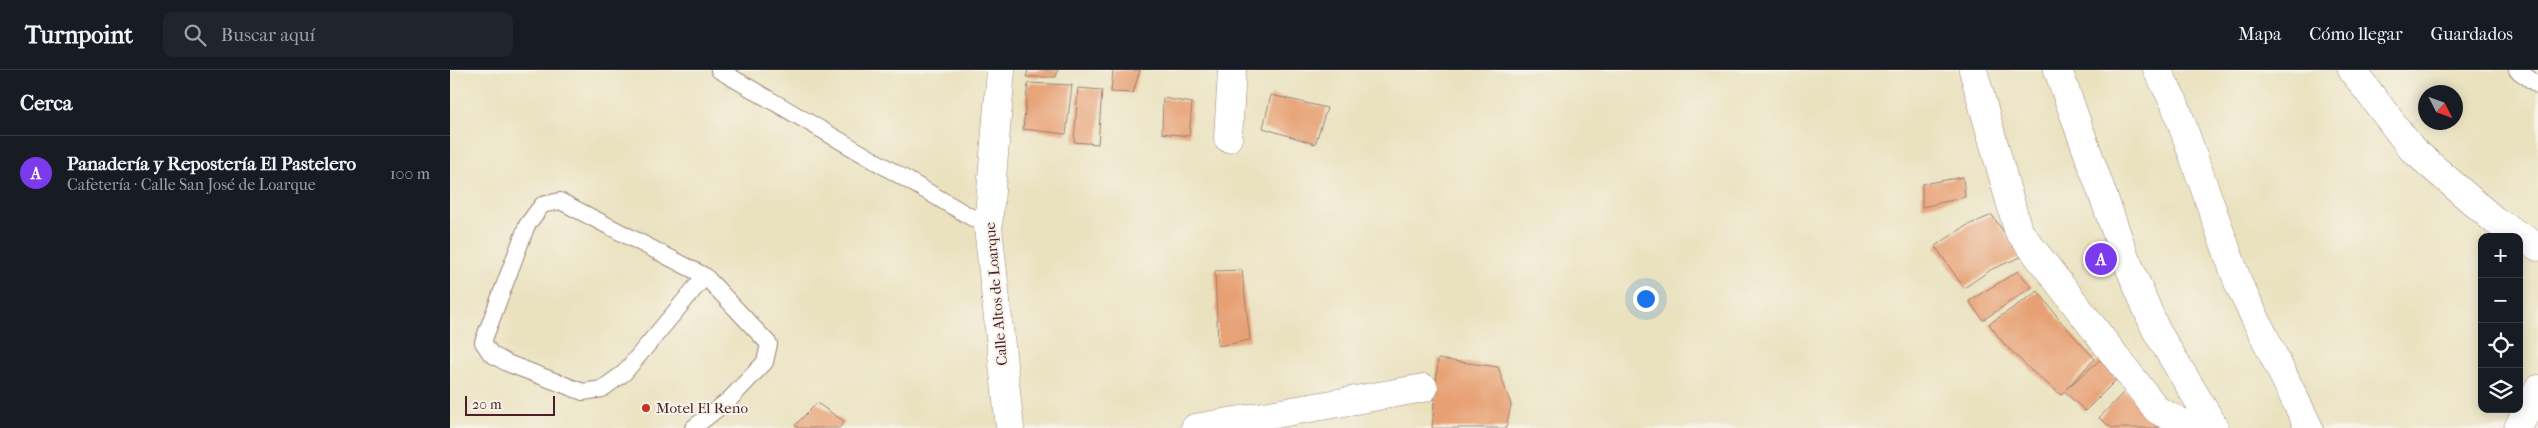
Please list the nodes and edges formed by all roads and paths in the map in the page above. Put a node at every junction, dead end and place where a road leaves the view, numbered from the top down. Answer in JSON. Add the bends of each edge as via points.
{"nodes":[{"id":1,"x":719,"y":70,"type":"edge"},
{"id":2,"x":1001,"y":70,"type":"edge"},
{"id":3,"x":1232,"y":70,"type":"edge"},
{"id":4,"x":1973,"y":70,"type":"edge"},
{"id":5,"x":2058,"y":70,"type":"edge"},
{"id":6,"x":2157,"y":70,"type":"edge"},
{"id":7,"x":2352,"y":70,"type":"edge"},
{"id":8,"x":2517,"y":70,"type":"edge"},
{"id":9,"x":2538,"y":85,"type":"edge"},
{"id":10,"x":1228,"y":138,"type":"dead end"},
{"id":11,"x":988,"y":227,"type":"junction"},
{"id":12,"x":2538,"y":247,"type":"edge"},
{"id":13,"x":705,"y":276,"type":"junction"},
{"id":14,"x":1424,"y":388,"type":"dead end"},
{"id":15,"x":2538,"y":389,"type":"edge"},
{"id":16,"x":693,"y":428,"type":"edge"},
{"id":17,"x":1010,"y":428,"type":"edge"},
{"id":18,"x":1195,"y":428,"type":"edge"},
{"id":19,"x":2192,"y":428,"type":"edge"},
{"id":20,"x":2215,"y":428,"type":"edge"},
{"id":21,"x":2309,"y":428,"type":"edge"},
{"id":22,"x":2518,"y":428,"type":"edge"}],
"edges":[{"from":1,"to":11,"type":"lane"},
{"from":2,"to":11,"type":"street","name":"Calle Altos de Loarque"},
{"from":3,"to":10,"type":"street"},
{"from":4,"to":19,"type":"street","via":[[2018,230],[2157,410]]},
{"from":5,"to":20,"type":"street","via":[[2125,257],[2156,330]]},
{"from":6,"to":21,"type":"street","via":[[2174,102],[2239,285]]},
{"from":7,"to":12,"type":"street","via":[[2412,149],[2494,220]]},
{"from":8,"to":9,"type":"lane"},
{"from":11,"to":17,"type":"street","name":"Calle Altos de Loarque"},
{"from":13,"to":13,"type":"lane","via":[[560,201],[542,205],[527,225],[483,342],[491,354],[507,364],[583,392],[602,390],[624,373]]},
{"from":13,"to":16,"type":"lane","via":[[769,344],[765,362],[730,399]]},
{"from":14,"to":18,"type":"street"},
{"from":15,"to":22,"type":"street"}]}
